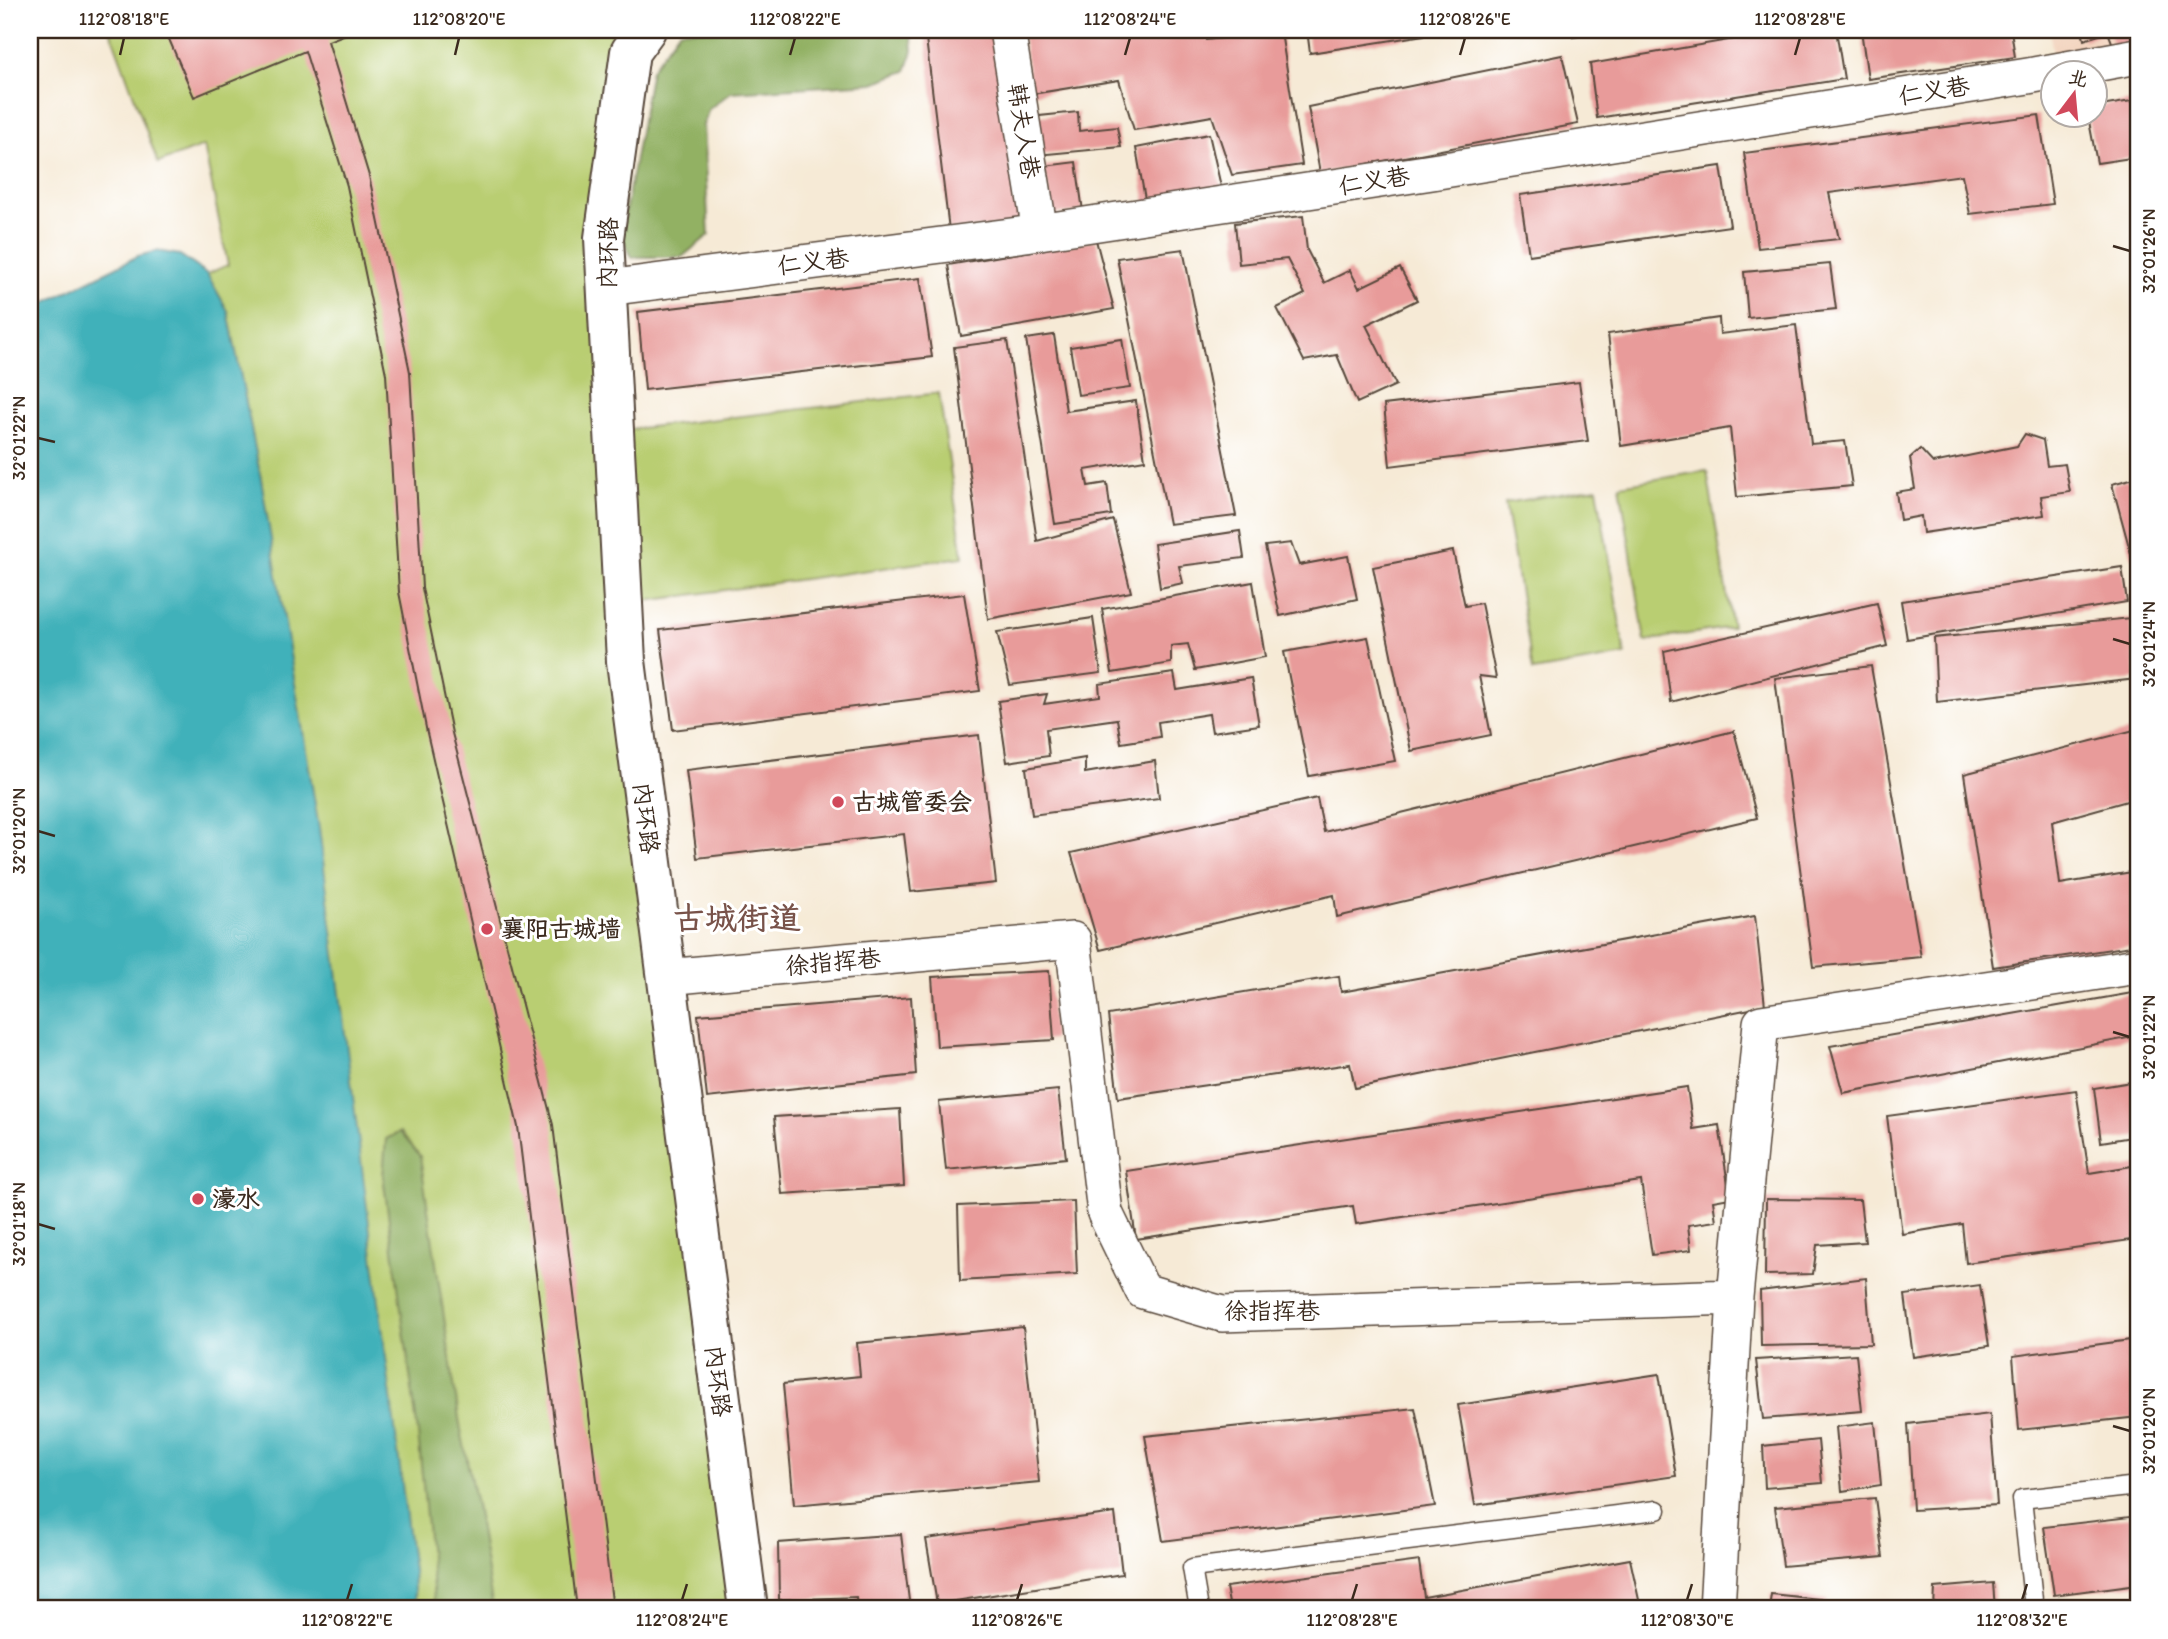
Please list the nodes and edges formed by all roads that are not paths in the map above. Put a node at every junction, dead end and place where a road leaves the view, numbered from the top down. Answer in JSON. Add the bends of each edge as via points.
{"nodes":[{"id":1,"x":646,"y":30,"type":"edge"},
{"id":2,"x":1007,"y":30,"type":"edge"},
{"id":3,"x":2138,"y":56,"type":"edge"},
{"id":4,"x":1040,"y":232,"type":"junction"},
{"id":5,"x":607,"y":288,"type":"junction"},
{"id":6,"x":2138,"y":966,"type":"edge"},
{"id":7,"x":666,"y":976,"type":"junction"},
{"id":8,"x":1735,"y":1297,"type":"junction"},
{"id":9,"x":2138,"y":1486,"type":"edge"},
{"id":10,"x":1657,"y":1510,"type":"dead end"},
{"id":11,"x":748,"y":1609,"type":"edge"},
{"id":12,"x":1199,"y":1609,"type":"edge"},
{"id":13,"x":1717,"y":1609,"type":"edge"},
{"id":14,"x":2034,"y":1609,"type":"edge"}],
"edges":[{"from":1,"to":5,"type":"street","name":"内环路","via":[[630,52],[604,238]]},
{"from":2,"to":4,"type":"street","name":"韩夫人巷"},
{"from":3,"to":4,"type":"street","name":"仁义巷"},
{"from":4,"to":5,"type":"street","name":"仁义巷"},
{"from":5,"to":7,"type":"street","name":"内环路","via":[[626,661]]},
{"from":6,"to":8,"type":"street","via":[[1761,1023]]},
{"from":7,"to":8,"type":"street","name":"徐指挥巷","via":[[1073,940],[1105,1213],[1143,1292],[1222,1314]]},
{"from":7,"to":11,"type":"street","name":"内环路"},
{"from":8,"to":13,"type":"street"},
{"from":9,"to":14,"type":"lane","via":[[2022,1499]]},
{"from":10,"to":12,"type":"lane","via":[[1192,1568]]}]}
